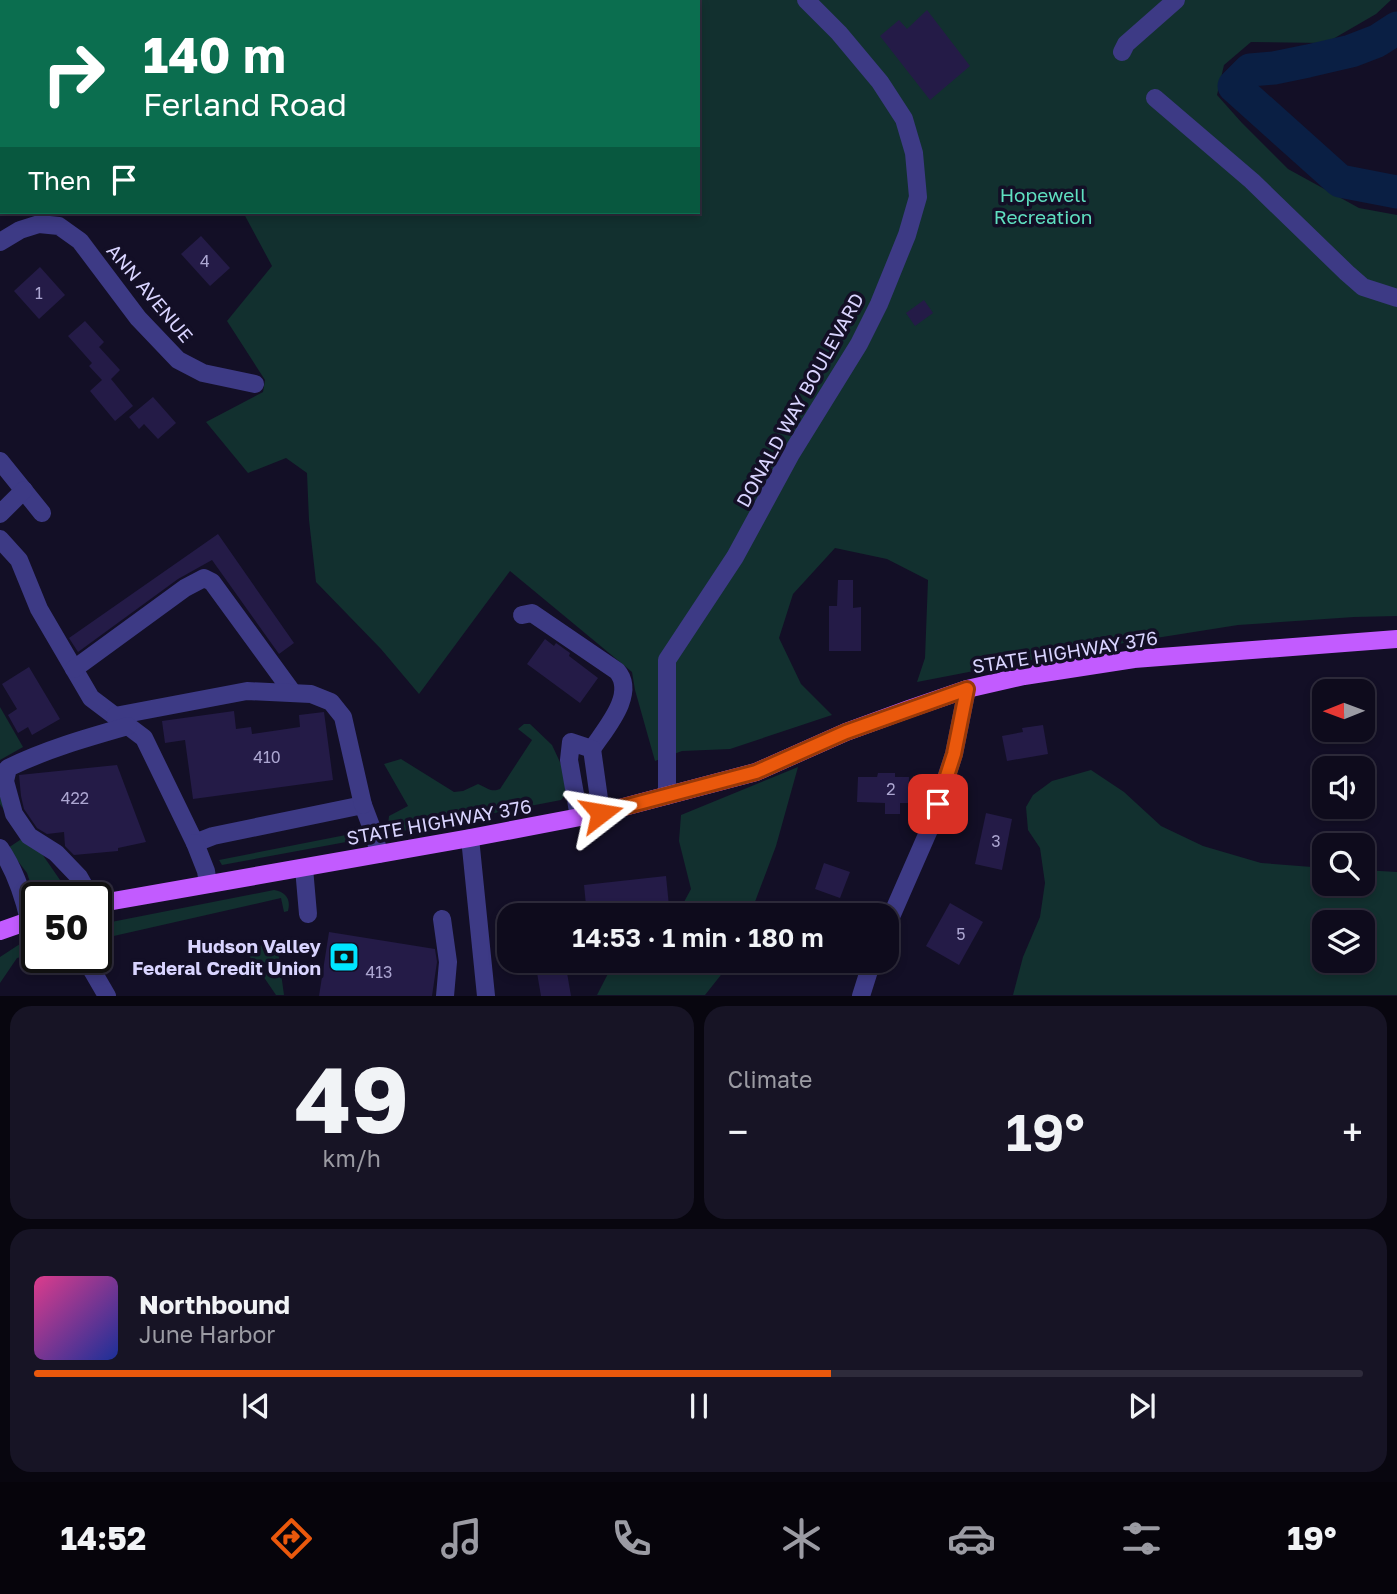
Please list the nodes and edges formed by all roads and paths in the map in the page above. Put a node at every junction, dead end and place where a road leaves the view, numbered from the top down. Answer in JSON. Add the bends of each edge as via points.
{"nodes":[{"id":1,"x":806,"y":0,"type":"edge"},
{"id":2,"x":1176,"y":0,"type":"edge"},
{"id":3,"x":1122,"y":52,"type":"dead end"},
{"id":4,"x":1154,"y":98,"type":"dead end"},
{"id":5,"x":0,"y":243,"type":"edge"},
{"id":6,"x":1397,"y":298,"type":"edge"},
{"id":7,"x":255,"y":384,"type":"dead end"},
{"id":8,"x":0,"y":461,"type":"edge"},
{"id":9,"x":24,"y":490,"type":"junction"},
{"id":10,"x":42,"y":513,"type":"dead end"},
{"id":11,"x":0,"y":514,"type":"edge"},
{"id":12,"x":0,"y":538,"type":"edge"},
{"id":13,"x":522,"y":615,"type":"dead end"},
{"id":14,"x":1397,"y":639,"type":"edge"},
{"id":15,"x":74,"y":669,"type":"junction"},
{"id":16,"x":967,"y":689,"type":"junction"},
{"id":17,"x":293,"y":693,"type":"junction"},
{"id":18,"x":121,"y":721,"type":"junction"},
{"id":19,"x":593,"y":749,"type":"junction"},
{"id":20,"x":667,"y":796,"type":"junction"},
{"id":21,"x":363,"y":805,"type":"junction"},
{"id":22,"x":601,"y":813,"type":"junction"},
{"id":23,"x":579,"y":817,"type":"junction"},
{"id":24,"x":470,"y":838,"type":"junction"},
{"id":25,"x":195,"y":843,"type":"junction"},
{"id":26,"x":379,"y":854,"type":"junction"},
{"id":27,"x":3,"y":858,"type":"edge"},
{"id":28,"x":304,"y":868,"type":"junction"},
{"id":29,"x":82,"y":882,"type":"edge"},
{"id":30,"x":208,"y":884,"type":"junction"},
{"id":31,"x":21,"y":891,"type":"edge"},
{"id":32,"x":112,"y":901,"type":"edge"},
{"id":33,"x":897,"y":903,"type":"edge"},
{"id":34,"x":308,"y":914,"type":"dead end"},
{"id":35,"x":442,"y":919,"type":"dead end"},
{"id":36,"x":21,"y":922,"type":"edge"},
{"id":37,"x":21,"y":926,"type":"edge"},
{"id":38,"x":0,"y":930,"type":"edge"},
{"id":39,"x":0,"y":943,"type":"edge"},
{"id":40,"x":94,"y":973,"type":"edge"},
{"id":41,"x":868,"y":973,"type":"edge"},
{"id":42,"x":107,"y":996,"type":"edge"},
{"id":43,"x":445,"y":996,"type":"edge"},
{"id":44,"x":486,"y":996,"type":"edge"},
{"id":45,"x":861,"y":996,"type":"edge"}],
"edges":[{"from":1,"to":20,"type":"street","name":"DONALD WAY BOULEVARD","via":[[872,72],[904,118],[914,153],[918,197],[907,235],[859,344],[735,557],[667,660]]},
{"from":2,"to":3,"type":"street"},
{"from":4,"to":6,"type":"street","via":[[1252,181],[1363,287]]},
{"from":5,"to":7,"type":"street","name":"ANN AVENUE","via":[[39,224],[59,226],[80,241],[138,318],[178,360],[203,373]]},
{"from":8,"to":9,"type":"street"},
{"from":9,"to":10,"type":"street"},
{"from":9,"to":11,"type":"street"},
{"from":12,"to":15,"type":"street","via":[[19,560],[39,609]]},
{"from":13,"to":19,"type":"street","via":[[531,613],[622,677],[625,691],[621,704]]},
{"from":14,"to":16,"type":"main road","name":"STATE HIGHWAY 376","via":[[1134,659]]},
{"from":15,"to":17,"type":"street","via":[[204,578],[212,582]]},
{"from":15,"to":18,"type":"street","via":[[92,698]]},
{"from":16,"to":20,"type":"main road","name":"STATE HIGHWAY 376","via":[[846,732],[756,772]]},
{"from":16,"to":33,"type":"street","via":[[954,754],[929,830]]},
{"from":17,"to":18,"type":"street","via":[[247,691]]},
{"from":17,"to":21,"type":"street","via":[[331,702],[343,717]]},
{"from":18,"to":25,"type":"street","via":[[144,738]]},
{"from":18,"to":29,"type":"street","via":[[8,768],[5,782],[14,814],[29,836],[55,853]]},
{"from":19,"to":22,"type":"street"},
{"from":19,"to":23,"type":"street","via":[[571,742],[569,760]]},
{"from":20,"to":22,"type":"main road","name":"STATE HIGHWAY 376"},
{"from":21,"to":25,"type":"street"},
{"from":21,"to":26,"type":"street"},
{"from":22,"to":23,"type":"main road","name":"STATE HIGHWAY 376"},
{"from":23,"to":24,"type":"main road","name":"STATE HIGHWAY 376"},
{"from":24,"to":26,"type":"main road","name":"STATE HIGHWAY 376"},
{"from":24,"to":44,"type":"street"},
{"from":25,"to":30,"type":"street"},
{"from":26,"to":28,"type":"main road","name":"STATE HIGHWAY 376"},
{"from":27,"to":31,"type":"street"},
{"from":28,"to":30,"type":"main road","name":"STATE HIGHWAY 376"},
{"from":28,"to":34,"type":"street"},
{"from":30,"to":32,"type":"main road","name":"STATE HIGHWAY 376"},
{"from":35,"to":43,"type":"street","via":[[448,962]]},
{"from":36,"to":38,"type":"main road"},
{"from":37,"to":39,"type":"street"},
{"from":40,"to":42,"type":"street"},
{"from":41,"to":45,"type":"street"}]}
